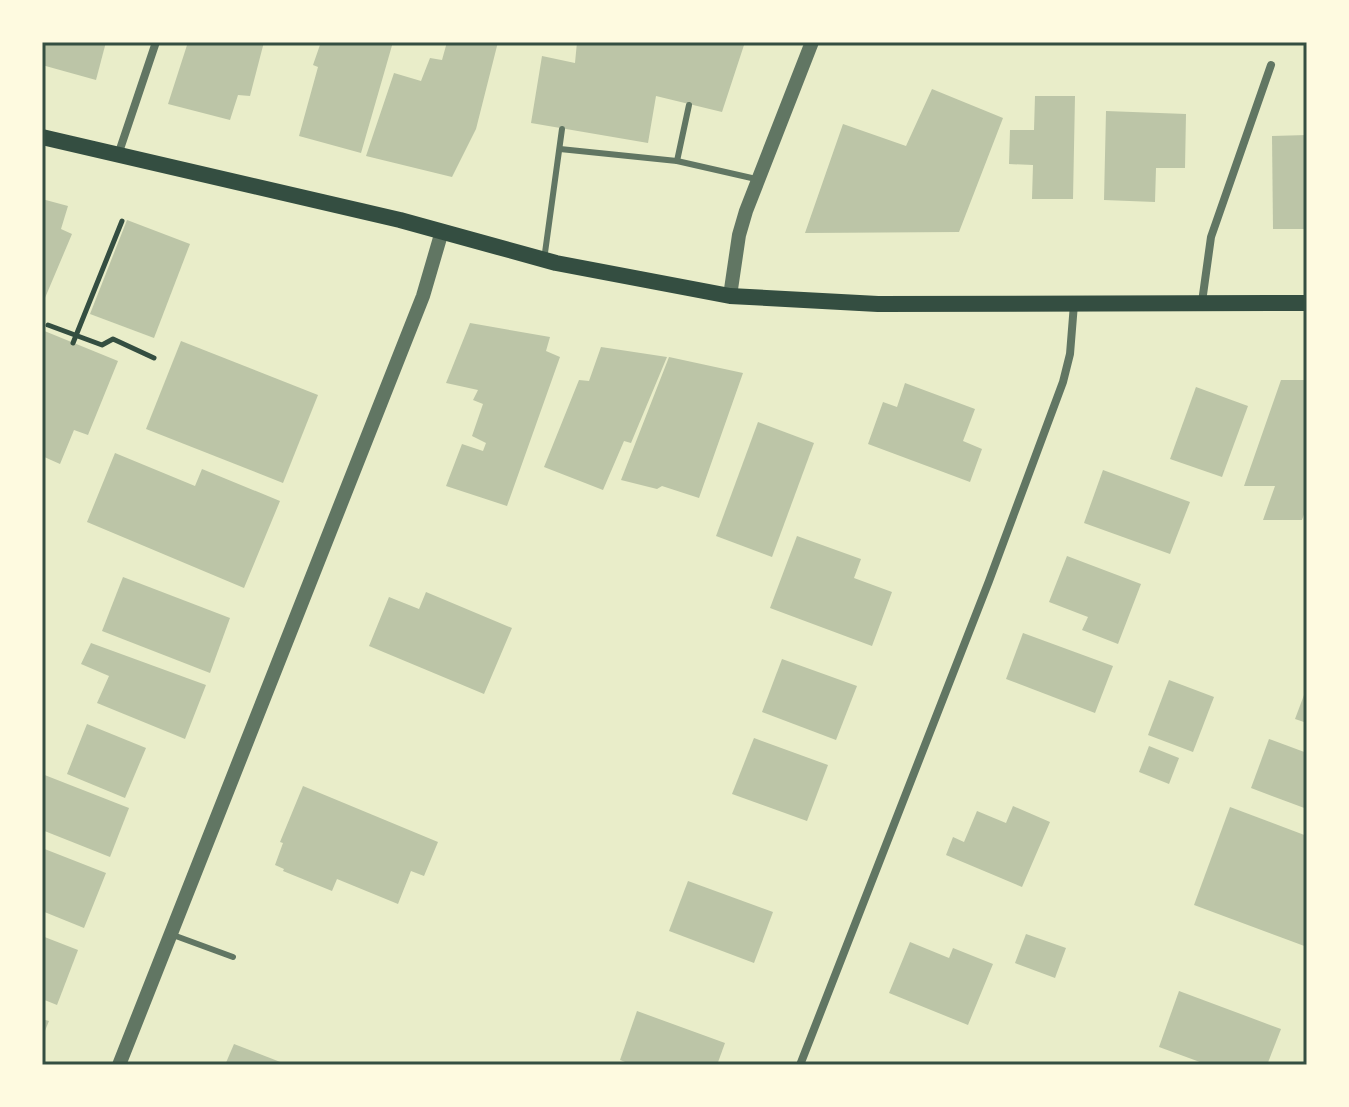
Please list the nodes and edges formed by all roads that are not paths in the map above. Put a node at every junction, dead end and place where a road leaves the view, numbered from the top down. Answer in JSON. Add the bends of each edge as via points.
{"nodes":[{"id":1,"x":156,"y":42,"type":"edge"},
{"id":2,"x":812,"y":42,"type":"edge"},
{"id":3,"x":1271,"y":65,"type":"dead end"},
{"id":4,"x":689,"y":105,"type":"dead end"},
{"id":5,"x":562,"y":129,"type":"dead end"},
{"id":6,"x":42,"y":137,"type":"edge"},
{"id":7,"x":560,"y":149,"type":"junction"},
{"id":8,"x":118,"y":156,"type":"junction"},
{"id":9,"x":677,"y":161,"type":"junction"},
{"id":10,"x":759,"y":180,"type":"junction"},
{"id":11,"x":442,"y":231,"type":"junction"},
{"id":12,"x":544,"y":260,"type":"junction"},
{"id":13,"x":730,"y":296,"type":"junction"},
{"id":14,"x":1202,"y":302,"type":"junction"},
{"id":15,"x":1074,"y":303,"type":"junction"},
{"id":16,"x":1307,"y":303,"type":"edge"},
{"id":17,"x":170,"y":934,"type":"junction"},
{"id":18,"x":233,"y":957,"type":"dead end"},
{"id":19,"x":119,"y":1065,"type":"edge"},
{"id":20,"x":800,"y":1065,"type":"edge"}],
"edges":[{"from":1,"to":8,"type":"street"},
{"from":2,"to":10,"type":"street"},
{"from":3,"to":14,"type":"street","via":[[1211,237]]},
{"from":4,"to":9,"type":"lane"},
{"from":5,"to":7,"type":"lane"},
{"from":6,"to":8,"type":"main road"},
{"from":7,"to":9,"type":"lane"},
{"from":7,"to":12,"type":"lane"},
{"from":8,"to":11,"type":"main road"},
{"from":9,"to":10,"type":"lane"},
{"from":10,"to":13,"type":"street","via":[[739,235]]},
{"from":11,"to":12,"type":"main road"},
{"from":11,"to":17,"type":"street","via":[[423,296]]},
{"from":12,"to":13,"type":"main road"},
{"from":13,"to":15,"type":"main road","via":[[878,304]]},
{"from":14,"to":15,"type":"main road"},
{"from":14,"to":16,"type":"main road"},
{"from":15,"to":20,"type":"street","via":[[1063,382]]},
{"from":17,"to":18,"type":"lane"},
{"from":17,"to":19,"type":"street"}]}
